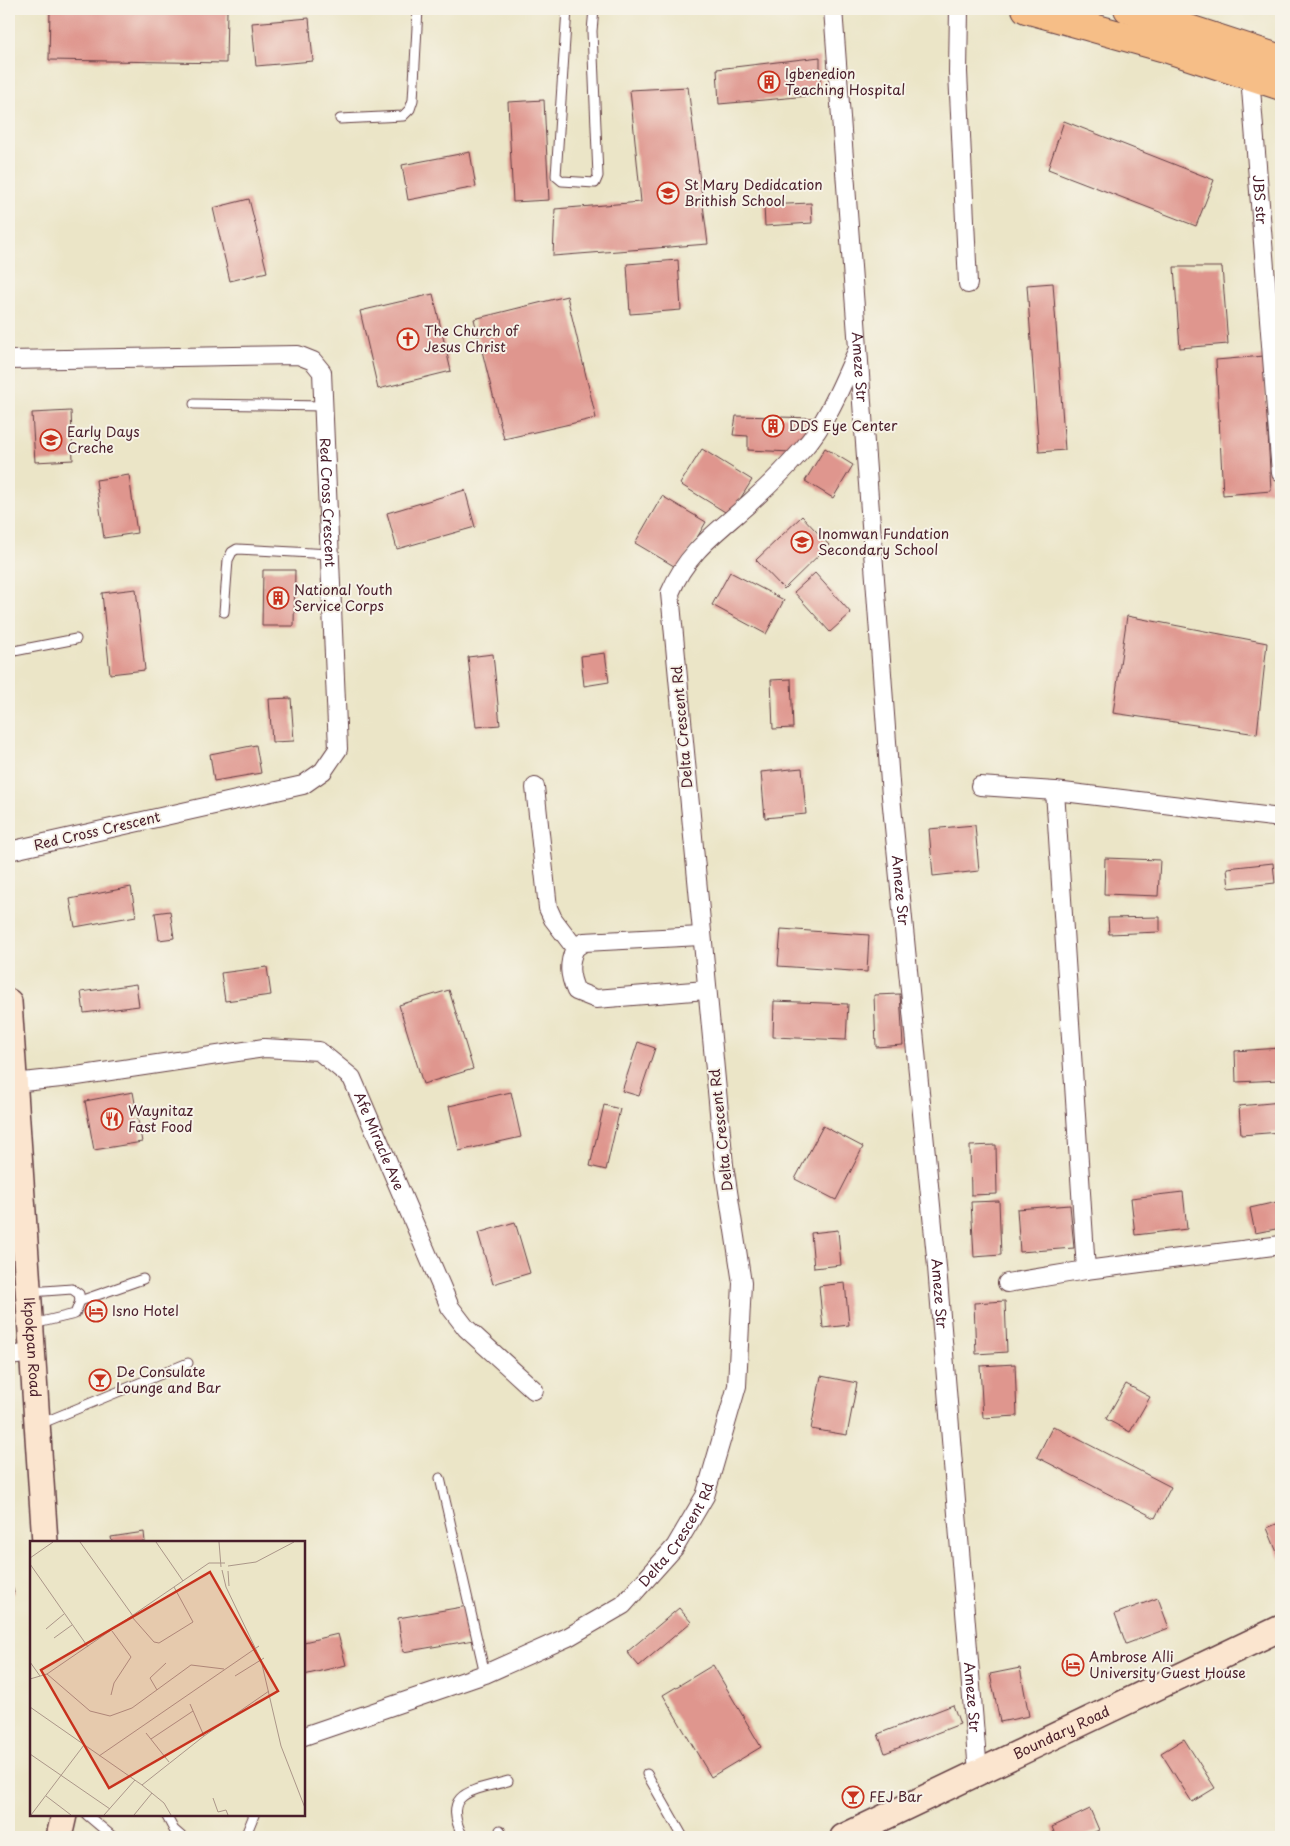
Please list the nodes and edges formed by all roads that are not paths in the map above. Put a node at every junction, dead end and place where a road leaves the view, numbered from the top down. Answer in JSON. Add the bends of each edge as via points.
{"nodes":[{"id":1,"x":418,"y":9,"type":"edge"},
{"id":2,"x":566,"y":9,"type":"edge"},
{"id":3,"x":594,"y":9,"type":"edge"},
{"id":4,"x":833,"y":9,"type":"edge"},
{"id":5,"x":959,"y":9,"type":"edge"},
{"id":6,"x":1026,"y":9,"type":"edge"},
{"id":7,"x":1128,"y":9,"type":"edge"},
{"id":8,"x":1281,"y":59,"type":"edge"},
{"id":9,"x":1250,"y":76,"type":"junction"},
{"id":10,"x":1281,"y":86,"type":"edge"},
{"id":11,"x":340,"y":119,"type":"dead end"},
{"id":12,"x":968,"y":284,"type":"dead end"},
{"id":13,"x":859,"y":346,"type":"junction"},
{"id":14,"x":9,"y":360,"type":"edge"},
{"id":15,"x":194,"y":404,"type":"dead end"},
{"id":16,"x":323,"y":406,"type":"junction"},
{"id":17,"x":1281,"y":473,"type":"edge"},
{"id":18,"x":330,"y":554,"type":"junction"},
{"id":19,"x":224,"y":612,"type":"dead end"},
{"id":20,"x":76,"y":639,"type":"dead end"},
{"id":21,"x":9,"y":652,"type":"edge"},
{"id":22,"x":980,"y":786,"type":"dead end"},
{"id":23,"x":535,"y":787,"type":"dead end"},
{"id":24,"x":1055,"y":791,"type":"junction"},
{"id":25,"x":1281,"y":818,"type":"edge"},
{"id":26,"x":9,"y":851,"type":"edge"},
{"id":27,"x":701,"y":936,"type":"junction"},
{"id":28,"x":579,"y":945,"type":"junction"},
{"id":29,"x":706,"y":990,"type":"junction"},
{"id":30,"x":9,"y":1002,"type":"edge"},
{"id":31,"x":14,"y":1082,"type":"junction"},
{"id":32,"x":1281,"y":1245,"type":"edge"},
{"id":33,"x":1086,"y":1270,"type":"junction"},
{"id":34,"x":143,"y":1279,"type":"dead end"},
{"id":35,"x":1007,"y":1283,"type":"dead end"},
{"id":36,"x":28,"y":1292,"type":"junction"},
{"id":37,"x":80,"y":1301,"type":"junction"},
{"id":38,"x":30,"y":1325,"type":"junction"},
{"id":39,"x":21,"y":1354,"type":"edge"},
{"id":40,"x":188,"y":1363,"type":"dead end"},
{"id":41,"x":534,"y":1390,"type":"dead end"},
{"id":42,"x":38,"y":1426,"type":"junction"},
{"id":43,"x":440,"y":1478,"type":"dead end"},
{"id":44,"x":46,"y":1541,"type":"edge"},
{"id":45,"x":1281,"y":1628,"type":"edge"},
{"id":46,"x":485,"y":1674,"type":"junction"},
{"id":47,"x":305,"y":1736,"type":"edge"},
{"id":48,"x":978,"y":1772,"type":"junction"},
{"id":49,"x":647,"y":1774,"type":"dead end"},
{"id":50,"x":508,"y":1781,"type":"dead end"},
{"id":51,"x":167,"y":1816,"type":"edge"},
{"id":52,"x":254,"y":1816,"type":"edge"},
{"id":53,"x":70,"y":1820,"type":"edge"},
{"id":54,"x":113,"y":1837,"type":"edge"},
{"id":55,"x":182,"y":1837,"type":"edge"},
{"id":56,"x":245,"y":1837,"type":"edge"},
{"id":57,"x":463,"y":1837,"type":"edge"},
{"id":58,"x":683,"y":1837,"type":"edge"},
{"id":59,"x":843,"y":1837,"type":"edge"}],
"edges":[{"from":1,"to":11,"type":"lane","via":[[410,109],[404,116]]},
{"from":2,"to":3,"type":"lane","via":[[556,176],[562,181],[595,183],[598,176],[592,30]]},
{"from":4,"to":13,"type":"street","name":"Ameze Str"},
{"from":5,"to":12,"type":"street","via":[[958,72]]},
{"from":6,"to":9,"type":"highway"},
{"from":7,"to":8,"type":"highway"},
{"from":9,"to":10,"type":"highway"},
{"from":9,"to":17,"type":"street","name":"JBS str"},
{"from":13,"to":27,"type":"street","name":"Delta Crescent Rd","via":[[835,399],[805,447],[756,498],[702,544],[679,573],[670,593]]},
{"from":13,"to":48,"type":"street","name":"Ameze Str","via":[[892,796],[937,1267]]},
{"from":14,"to":16,"type":"street","name":"Red Cross Crescent","via":[[298,355],[313,361],[322,372]]},
{"from":15,"to":16,"type":"lane"},
{"from":16,"to":18,"type":"street","name":"Red Cross Crescent"},
{"from":18,"to":19,"type":"lane","via":[[237,549],[228,560]]},
{"from":18,"to":26,"type":"street","name":"Red Cross Crescent","via":[[338,749],[324,771],[303,785]]},
{"from":20,"to":21,"type":"lane"},
{"from":22,"to":24,"type":"street"},
{"from":23,"to":28,"type":"street","via":[[548,908],[553,919]]},
{"from":24,"to":25,"type":"street"},
{"from":24,"to":33,"type":"street"},
{"from":27,"to":28,"type":"street"},
{"from":27,"to":29,"type":"street","name":"Delta Crescent Rd"},
{"from":28,"to":29,"type":"street","via":[[569,961],[569,970],[576,991],[584,996],[596,999]]},
{"from":29,"to":46,"type":"street","name":"Delta Crescent Rd","via":[[724,1165],[742,1283],[737,1386],[705,1496],[675,1547],[623,1605],[568,1637]]},
{"from":30,"to":31,"type":"street","name":"Ikpokpan Road"},
{"from":31,"to":36,"type":"street","name":"Ikpokpan Road"},
{"from":31,"to":41,"type":"street","name":"Afe Miracle Ave","via":[[70,1077],[264,1048],[319,1051],[352,1078],[450,1306],[466,1328]]},
{"from":32,"to":33,"type":"street"},
{"from":33,"to":35,"type":"street"},
{"from":34,"to":37,"type":"lane"},
{"from":36,"to":37,"type":"lane","via":[[72,1289],[79,1294]]},
{"from":36,"to":38,"type":"street","name":"Ikpokpan Road"},
{"from":37,"to":38,"type":"lane","via":[[75,1314]]},
{"from":38,"to":39,"type":"street","name":"Ikpokpan Road"},
{"from":39,"to":42,"type":"street","name":"Ikpokpan Road"},
{"from":40,"to":42,"type":"lane"},
{"from":42,"to":44,"type":"street","name":"Ikpokpan Road"},
{"from":43,"to":46,"type":"lane"},
{"from":45,"to":48,"type":"street","name":"Boundary Road"},
{"from":46,"to":47,"type":"street","name":"Delta Crescent Rd"},
{"from":48,"to":59,"type":"street","name":"Boundary Road"},
{"from":49,"to":58,"type":"lane"},
{"from":50,"to":57,"type":"lane","via":[[471,1792],[458,1800],[454,1809],[456,1824]]},
{"from":51,"to":55,"type":"lane"},
{"from":52,"to":56,"type":"lane"},
{"from":53,"to":54,"type":"lane"}]}
